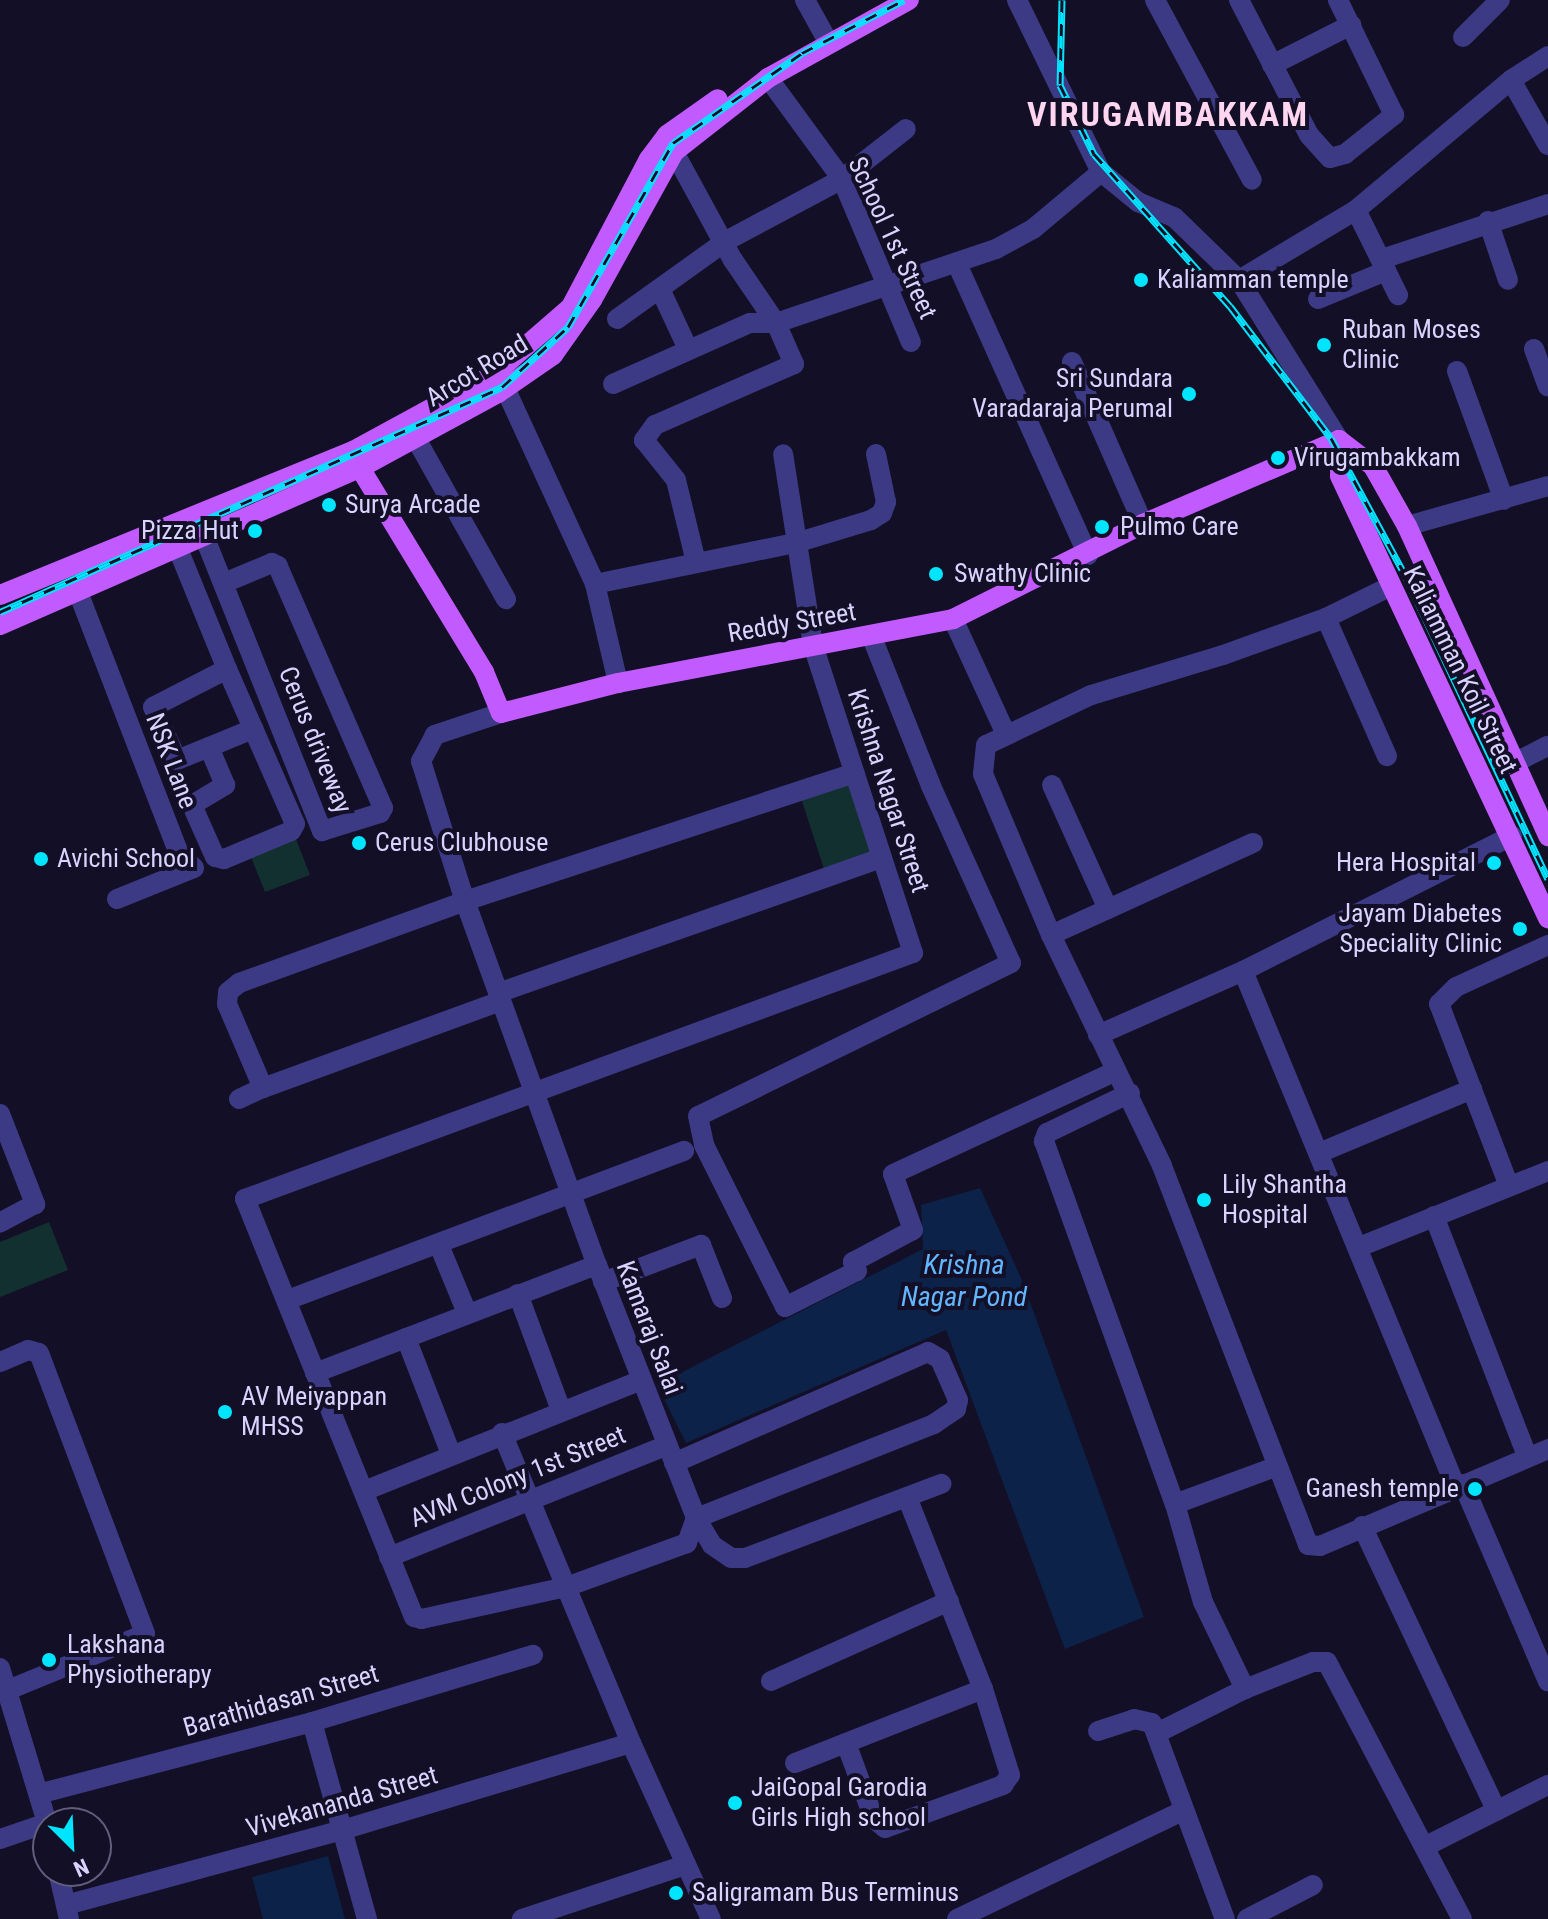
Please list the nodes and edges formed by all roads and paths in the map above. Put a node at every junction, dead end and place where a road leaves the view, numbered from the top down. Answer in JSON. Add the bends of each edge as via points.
{"nodes":[{"id":1,"x":805,"y":0,"type":"edge"},
{"id":2,"x":909,"y":0,"type":"edge"},
{"id":3,"x":1017,"y":0,"type":"edge"},
{"id":4,"x":1155,"y":0,"type":"edge"},
{"id":5,"x":1239,"y":0,"type":"edge"},
{"id":6,"x":1338,"y":0,"type":"edge"},
{"id":7,"x":1500,"y":0,"type":"edge"},
{"id":8,"x":875,"y":9,"type":"edge"},
{"id":9,"x":1351,"y":25,"type":"junction"},
{"id":10,"x":824,"y":34,"type":"junction"},
{"id":11,"x":1463,"y":37,"type":"dead end"},
{"id":12,"x":1548,"y":56,"type":"edge"},
{"id":13,"x":1272,"y":65,"type":"junction"},
{"id":14,"x":768,"y":78,"type":"junction"},
{"id":15,"x":1511,"y":80,"type":"junction"},
{"id":16,"x":906,"y":129,"type":"dead end"},
{"id":17,"x":1548,"y":145,"type":"edge"},
{"id":18,"x":674,"y":152,"type":"junction"},
{"id":19,"x":1101,"y":172,"type":"junction"},
{"id":20,"x":842,"y":179,"type":"junction"},
{"id":21,"x":1252,"y":180,"type":"dead end"},
{"id":22,"x":1548,"y":204,"type":"edge"},
{"id":23,"x":1356,"y":210,"type":"junction"},
{"id":24,"x":1488,"y":221,"type":"junction"},
{"id":25,"x":726,"y":241,"type":"junction"},
{"id":26,"x":1384,"y":265,"type":"junction"},
{"id":27,"x":958,"y":266,"type":"junction"},
{"id":28,"x":1239,"y":280,"type":"junction"},
{"id":29,"x":1508,"y":280,"type":"dead end"},
{"id":30,"x":889,"y":286,"type":"junction"},
{"id":31,"x":660,"y":289,"type":"junction"},
{"id":32,"x":1398,"y":295,"type":"dead end"},
{"id":33,"x":1318,"y":299,"type":"dead end"},
{"id":34,"x":617,"y":319,"type":"dead end"},
{"id":35,"x":776,"y":323,"type":"junction"},
{"id":36,"x":538,"y":336,"type":"junction"},
{"id":37,"x":911,"y":342,"type":"dead end"},
{"id":38,"x":687,"y":347,"type":"junction"},
{"id":39,"x":1534,"y":349,"type":"dead end"},
{"id":40,"x":553,"y":355,"type":"junction"},
{"id":41,"x":1072,"y":362,"type":"dead end"},
{"id":42,"x":1457,"y":371,"type":"dead end"},
{"id":43,"x":613,"y":384,"type":"dead end"},
{"id":44,"x":1548,"y":387,"type":"edge"},
{"id":45,"x":505,"y":388,"type":"junction"},
{"id":46,"x":415,"y":437,"type":"junction"},
{"id":47,"x":1339,"y":440,"type":"junction"},
{"id":48,"x":783,"y":454,"type":"dead end"},
{"id":49,"x":876,"y":454,"type":"dead end"},
{"id":50,"x":360,"y":468,"type":"junction"},
{"id":51,"x":1548,"y":486,"type":"edge"},
{"id":52,"x":1504,"y":500,"type":"junction"},
{"id":53,"x":1143,"y":524,"type":"junction"},
{"id":54,"x":1407,"y":526,"type":"junction"},
{"id":55,"x":204,"y":536,"type":"junction"},
{"id":56,"x":799,"y":542,"type":"junction"},
{"id":57,"x":178,"y":549,"type":"junction"},
{"id":58,"x":1088,"y":555,"type":"junction"},
{"id":59,"x":696,"y":562,"type":"junction"},
{"id":60,"x":224,"y":583,"type":"junction"},
{"id":61,"x":595,"y":584,"type":"junction"},
{"id":62,"x":1391,"y":586,"type":"junction"},
{"id":63,"x":78,"y":592,"type":"junction"},
{"id":64,"x":0,"y":595,"type":"edge"},
{"id":65,"x":506,"y":599,"type":"dead end"},
{"id":66,"x":1326,"y":618,"type":"junction"},
{"id":67,"x":953,"y":619,"type":"junction"},
{"id":68,"x":0,"y":625,"type":"edge"},
{"id":69,"x":871,"y":635,"type":"junction"},
{"id":70,"x":813,"y":645,"type":"junction"},
{"id":71,"x":227,"y":669,"type":"junction"},
{"id":72,"x":618,"y":683,"type":"junction"},
{"id":73,"x":501,"y":713,"type":"junction"},
{"id":74,"x":253,"y":729,"type":"junction"},
{"id":75,"x":1006,"y":734,"type":"junction"},
{"id":76,"x":1548,"y":746,"type":"edge"},
{"id":77,"x":209,"y":747,"type":"junction"},
{"id":78,"x":1387,"y":756,"type":"dead end"},
{"id":79,"x":1514,"y":763,"type":"junction"},
{"id":80,"x":855,"y":773,"type":"junction"},
{"id":81,"x":1052,"y":785,"type":"dead end"},
{"id":82,"x":1512,"y":836,"type":"junction"},
{"id":83,"x":1548,"y":836,"type":"edge"},
{"id":84,"x":1253,"y":843,"type":"dead end"},
{"id":85,"x":881,"y":858,"type":"junction"},
{"id":86,"x":117,"y":899,"type":"dead end"},
{"id":87,"x":465,"y":901,"type":"junction"},
{"id":88,"x":1108,"y":909,"type":"junction"},
{"id":89,"x":1548,"y":919,"type":"edge"},
{"id":90,"x":1051,"y":935,"type":"junction"},
{"id":91,"x":1548,"y":945,"type":"edge"},
{"id":92,"x":1243,"y":971,"type":"junction"},
{"id":93,"x":500,"y":997,"type":"junction"},
{"id":94,"x":1098,"y":1035,"type":"junction"},
{"id":95,"x":1114,"y":1072,"type":"junction"},
{"id":96,"x":263,"y":1088,"type":"junction"},
{"id":97,"x":1472,"y":1089,"type":"junction"},
{"id":98,"x":534,"y":1092,"type":"junction"},
{"id":99,"x":1130,"y":1093,"type":"junction"},
{"id":100,"x":239,"y":1099,"type":"dead end"},
{"id":101,"x":0,"y":1114,"type":"edge"},
{"id":102,"x":684,"y":1151,"type":"dead end"},
{"id":103,"x":1319,"y":1153,"type":"junction"},
{"id":104,"x":1548,"y":1171,"type":"edge"},
{"id":105,"x":1509,"y":1186,"type":"junction"},
{"id":106,"x":571,"y":1195,"type":"junction"},
{"id":107,"x":1434,"y":1216,"type":"junction"},
{"id":108,"x":0,"y":1223,"type":"edge"},
{"id":109,"x":439,"y":1245,"type":"junction"},
{"id":110,"x":1359,"y":1247,"type":"junction"},
{"id":111,"x":600,"y":1274,"type":"junction"},
{"id":112,"x":518,"y":1294,"type":"junction"},
{"id":113,"x":722,"y":1298,"type":"dead end"},
{"id":114,"x":290,"y":1299,"type":"junction"},
{"id":115,"x":467,"y":1313,"type":"junction"},
{"id":116,"x":406,"y":1338,"type":"junction"},
{"id":117,"x":0,"y":1362,"type":"edge"},
{"id":118,"x":315,"y":1373,"type":"junction"},
{"id":119,"x":642,"y":1380,"type":"junction"},
{"id":120,"x":561,"y":1410,"type":"junction"},
{"id":121,"x":502,"y":1433,"type":"junction"},
{"id":122,"x":1548,"y":1449,"type":"edge"},
{"id":123,"x":451,"y":1454,"type":"junction"},
{"id":124,"x":675,"y":1455,"type":"junction"},
{"id":125,"x":1527,"y":1456,"type":"junction"},
{"id":126,"x":1275,"y":1467,"type":"junction"},
{"id":127,"x":941,"y":1484,"type":"dead end"},
{"id":128,"x":1459,"y":1484,"type":"junction"},
{"id":129,"x":364,"y":1491,"type":"junction"},
{"id":130,"x":907,"y":1497,"type":"junction"},
{"id":131,"x":529,"y":1499,"type":"junction"},
{"id":132,"x":1175,"y":1504,"type":"junction"},
{"id":133,"x":701,"y":1516,"type":"junction"},
{"id":134,"x":1362,"y":1526,"type":"junction"},
{"id":135,"x":389,"y":1557,"type":"junction"},
{"id":136,"x":566,"y":1587,"type":"junction"},
{"id":137,"x":949,"y":1601,"type":"junction"},
{"id":138,"x":533,"y":1655,"type":"dead end"},
{"id":139,"x":0,"y":1668,"type":"edge"},
{"id":140,"x":771,"y":1681,"type":"dead end"},
{"id":141,"x":1548,"y":1681,"type":"edge"},
{"id":142,"x":983,"y":1689,"type":"junction"},
{"id":143,"x":1245,"y":1689,"type":"junction"},
{"id":144,"x":6,"y":1695,"type":"edge"},
{"id":145,"x":312,"y":1722,"type":"junction"},
{"id":146,"x":1098,"y":1731,"type":"dead end"},
{"id":147,"x":1157,"y":1733,"type":"junction"},
{"id":148,"x":631,"y":1743,"type":"junction"},
{"id":149,"x":846,"y":1743,"type":"junction"},
{"id":150,"x":795,"y":1763,"type":"dead end"},
{"id":151,"x":1548,"y":1785,"type":"edge"},
{"id":152,"x":42,"y":1793,"type":"junction"},
{"id":153,"x":45,"y":1807,"type":"edge"},
{"id":154,"x":1182,"y":1811,"type":"junction"},
{"id":155,"x":1497,"y":1811,"type":"junction"},
{"id":156,"x":32,"y":1829,"type":"edge"},
{"id":157,"x":339,"y":1831,"type":"junction"},
{"id":158,"x":0,"y":1839,"type":"edge"},
{"id":159,"x":1426,"y":1846,"type":"junction"},
{"id":160,"x":685,"y":1865,"type":"junction"},
{"id":161,"x":1313,"y":1885,"type":"dead end"},
{"id":162,"x":62,"y":1887,"type":"edge"},
{"id":163,"x":68,"y":1912,"type":"edge"},
{"id":164,"x":367,"y":1919,"type":"edge"},
{"id":165,"x":522,"y":1919,"type":"edge"},
{"id":166,"x":711,"y":1919,"type":"edge"},
{"id":167,"x":957,"y":1919,"type":"edge"},
{"id":168,"x":1225,"y":1919,"type":"edge"},
{"id":169,"x":1247,"y":1919,"type":"edge"},
{"id":170,"x":1462,"y":1919,"type":"edge"}],
"edges":[{"from":1,"to":10,"type":"street"},
{"from":2,"to":8,"type":"main road","name":"Arcot Road"},
{"from":3,"to":19,"type":"street","name":"Kaliamman Koil Street"},
{"from":4,"to":21,"type":"street"},
{"from":5,"to":13,"type":"street"},
{"from":6,"to":9,"type":"street"},
{"from":7,"to":11,"type":"street"},
{"from":8,"to":10,"type":"main road","name":"Arcot Road"},
{"from":8,"to":14,"type":"main road","name":"Arcot Road"},
{"from":9,"to":13,"type":"street"},
{"from":9,"to":13,"type":"street","via":[[1394,115],[1345,154],[1321,154]]},
{"from":10,"to":36,"type":"main road","name":"Arcot Road","via":[[734,87],[667,135],[571,307]]},
{"from":12,"to":15,"type":"street"},
{"from":14,"to":18,"type":"main road","name":"Arcot Road"},
{"from":14,"to":20,"type":"street","name":"School 1st Street"},
{"from":15,"to":17,"type":"street"},
{"from":15,"to":23,"type":"street"},
{"from":16,"to":20,"type":"street"},
{"from":18,"to":25,"type":"street"},
{"from":18,"to":40,"type":"main road","name":"Arcot Road","via":[[592,300]]},
{"from":19,"to":27,"type":"street","via":[[1033,229]]},
{"from":19,"to":28,"type":"street","name":"Kaliamman Koil Street","via":[[1138,202],[1174,217]]},
{"from":20,"to":25,"type":"street"},
{"from":20,"to":30,"type":"street","name":"School 1st Street"},
{"from":22,"to":24,"type":"street"},
{"from":23,"to":26,"type":"street"},
{"from":23,"to":28,"type":"street"},
{"from":24,"to":26,"type":"street"},
{"from":24,"to":29,"type":"street"},
{"from":25,"to":31,"type":"street"},
{"from":25,"to":35,"type":"street"},
{"from":26,"to":32,"type":"street"},
{"from":26,"to":33,"type":"street"},
{"from":27,"to":30,"type":"street"},
{"from":27,"to":58,"type":"street"},
{"from":28,"to":47,"type":"street","name":"Kaliamman Koil Street"},
{"from":30,"to":35,"type":"street"},
{"from":30,"to":37,"type":"street","name":"School 1st Street"},
{"from":31,"to":34,"type":"street"},
{"from":31,"to":38,"type":"street"},
{"from":35,"to":38,"type":"street","via":[[750,323]]},
{"from":35,"to":59,"type":"street","via":[[793,367],[655,425],[644,440],[676,480]]},
{"from":36,"to":40,"type":"street"},
{"from":36,"to":64,"type":"main road","name":"Arcot Road","via":[[475,387],[353,451]]},
{"from":38,"to":43,"type":"street"},
{"from":39,"to":44,"type":"street"},
{"from":40,"to":45,"type":"main road","name":"Arcot Road"},
{"from":41,"to":53,"type":"street"},
{"from":42,"to":52,"type":"street"},
{"from":45,"to":46,"type":"main road","name":"Arcot Road"},
{"from":45,"to":61,"type":"street"},
{"from":46,"to":50,"type":"main road","name":"Arcot Road"},
{"from":46,"to":65,"type":"street"},
{"from":47,"to":53,"type":"main road","name":"Reddy Street"},
{"from":47,"to":54,"type":"main road","name":"Kaliamman Koil Street","via":[[1373,466]]},
{"from":47,"to":62,"type":"main road","name":"Kaliamman Koil Street","via":[[1340,476]]},
{"from":48,"to":56,"type":"street","name":"Krishna Nagar Street"},
{"from":49,"to":56,"type":"street","via":[[886,502],[882,513]]},
{"from":50,"to":55,"type":"main road","name":"Arcot Road"},
{"from":50,"to":73,"type":"main road","via":[[484,672]]},
{"from":51,"to":52,"type":"street"},
{"from":52,"to":54,"type":"street"},
{"from":53,"to":58,"type":"main road","name":"Reddy Street"},
{"from":54,"to":79,"type":"main road","name":"Kaliamman Koil Street"},
{"from":55,"to":57,"type":"main road","name":"Arcot Road"},
{"from":55,"to":60,"type":"street","name":"Cerus driveway"},
{"from":56,"to":59,"type":"street"},
{"from":56,"to":70,"type":"street","name":"Krishna Nagar Street"},
{"from":57,"to":63,"type":"main road","name":"Arcot Road"},
{"from":57,"to":71,"type":"street"},
{"from":58,"to":67,"type":"main road","name":"Reddy Street"},
{"from":59,"to":61,"type":"street"},
{"from":60,"to":60,"type":"street","name":"Cerus driveway","via":[[322,831],[328,834],[383,808],[275,564]]},
{"from":61,"to":72,"type":"street"},
{"from":62,"to":66,"type":"street"},
{"from":62,"to":82,"type":"main road","name":"Kaliamman Koil Street"},
{"from":63,"to":68,"type":"main road","name":"Arcot Road"},
{"from":63,"to":86,"type":"street","name":"NSK Lane","via":[[178,851],[194,868]]},
{"from":66,"to":75,"type":"street","via":[[1091,695]]},
{"from":66,"to":78,"type":"street"},
{"from":67,"to":69,"type":"main road","name":"Reddy Street"},
{"from":67,"to":75,"type":"street"},
{"from":69,"to":70,"type":"main road","name":"Reddy Street"},
{"from":69,"to":95,"type":"street","via":[[931,786],[1011,963],[698,1116],[704,1145],[785,1307],[857,1271],[853,1262],[913,1230],[893,1174]]},
{"from":70,"to":72,"type":"main road","name":"Reddy Street"},
{"from":70,"to":80,"type":"street","name":"Krishna Nagar Street"},
{"from":71,"to":74,"type":"street"},
{"from":71,"to":77,"type":"street","via":[[155,701],[153,707],[177,760]]},
{"from":72,"to":73,"type":"main road","name":"Reddy Street"},
{"from":73,"to":87,"type":"street","name":"Kamaraj Salai","via":[[435,735],[422,751]]},
{"from":74,"to":77,"type":"street"},
{"from":74,"to":77,"type":"street","via":[[294,829],[224,859],[215,857],[191,809],[195,800],[225,785]]},
{"from":75,"to":90,"type":"street","via":[[986,745],[983,774]]},
{"from":76,"to":79,"type":"street"},
{"from":79,"to":83,"type":"main road","name":"Kaliamman Koil Street"},
{"from":80,"to":85,"type":"street","name":"Krishna Nagar Street"},
{"from":80,"to":87,"type":"street"},
{"from":81,"to":88,"type":"street"},
{"from":82,"to":89,"type":"main road","name":"Kaliamman Koil Street"},
{"from":82,"to":92,"type":"street"},
{"from":84,"to":88,"type":"street"},
{"from":85,"to":93,"type":"street"},
{"from":85,"to":98,"type":"street","name":"Krishna Nagar Street","via":[[913,953]]},
{"from":87,"to":93,"type":"street","name":"Kamaraj Salai"},
{"from":87,"to":96,"type":"street","via":[[234,986],[227,1004]]},
{"from":88,"to":90,"type":"street"},
{"from":90,"to":94,"type":"street"},
{"from":91,"to":97,"type":"street","via":[[1456,987],[1439,1004]]},
{"from":92,"to":94,"type":"street"},
{"from":92,"to":103,"type":"street"},
{"from":93,"to":96,"type":"street"},
{"from":93,"to":98,"type":"street","name":"Kamaraj Salai"},
{"from":94,"to":95,"type":"street"},
{"from":95,"to":99,"type":"street"},
{"from":96,"to":100,"type":"street"},
{"from":97,"to":103,"type":"street"},
{"from":97,"to":105,"type":"street"},
{"from":98,"to":106,"type":"street","name":"Kamaraj Salai"},
{"from":98,"to":114,"type":"street","via":[[245,1199]]},
{"from":99,"to":126,"type":"street"},
{"from":99,"to":132,"type":"street","via":[[1047,1133],[1044,1141]]},
{"from":101,"to":108,"type":"street","via":[[35,1204]]},
{"from":102,"to":106,"type":"street"},
{"from":103,"to":110,"type":"street"},
{"from":104,"to":105,"type":"street"},
{"from":105,"to":107,"type":"street"},
{"from":106,"to":109,"type":"street"},
{"from":106,"to":111,"type":"street","name":"Kamaraj Salai"},
{"from":107,"to":110,"type":"street"},
{"from":107,"to":125,"type":"street"},
{"from":109,"to":114,"type":"street"},
{"from":109,"to":115,"type":"street"},
{"from":110,"to":128,"type":"street"},
{"from":111,"to":112,"type":"street"},
{"from":111,"to":113,"type":"street","via":[[701,1245]]},
{"from":111,"to":119,"type":"street","name":"Kamaraj Salai"},
{"from":112,"to":115,"type":"street"},
{"from":112,"to":120,"type":"street"},
{"from":114,"to":118,"type":"street"},
{"from":115,"to":116,"type":"street"},
{"from":116,"to":118,"type":"street"},
{"from":116,"to":123,"type":"street"},
{"from":117,"to":144,"type":"street","via":[[28,1350],[39,1353],[145,1634]]},
{"from":118,"to":129,"type":"street"},
{"from":119,"to":120,"type":"street"},
{"from":119,"to":124,"type":"street","name":"Kamaraj Salai"},
{"from":120,"to":121,"type":"street"},
{"from":121,"to":123,"type":"street"},
{"from":121,"to":131,"type":"street"},
{"from":122,"to":125,"type":"street"},
{"from":123,"to":129,"type":"street"},
{"from":124,"to":131,"type":"street","name":"AVM Colony 1st Street"},
{"from":124,"to":133,"type":"street","name":"Kamaraj Salai"},
{"from":124,"to":133,"type":"street","name":"AVM Colony 1st Street","via":[[928,1352],[940,1359],[958,1400],[956,1409],[934,1424]]},
{"from":125,"to":128,"type":"street"},
{"from":126,"to":132,"type":"street"},
{"from":126,"to":134,"type":"street","via":[[1303,1538],[1313,1548]]},
{"from":127,"to":130,"type":"street","name":"Kamaraj Salai"},
{"from":128,"to":134,"type":"street"},
{"from":128,"to":141,"type":"street"},
{"from":129,"to":135,"type":"street"},
{"from":130,"to":133,"type":"street","name":"Kamaraj Salai","via":[[738,1559],[712,1545]]},
{"from":130,"to":137,"type":"street"},
{"from":131,"to":135,"type":"street","name":"AVM Colony 1st Street"},
{"from":131,"to":136,"type":"street"},
{"from":132,"to":143,"type":"street","via":[[1203,1602]]},
{"from":133,"to":136,"type":"street","via":[[687,1543]]},
{"from":134,"to":155,"type":"street"},
{"from":135,"to":136,"type":"street","via":[[410,1613],[418,1619]]},
{"from":136,"to":148,"type":"street"},
{"from":137,"to":140,"type":"street"},
{"from":137,"to":142,"type":"street"},
{"from":138,"to":145,"type":"street","name":"Barathidasan Street"},
{"from":139,"to":144,"type":"street"},
{"from":142,"to":149,"type":"street"},
{"from":142,"to":149,"type":"street","via":[[1011,1768],[1003,1785],[885,1828],[874,1819]]},
{"from":143,"to":147,"type":"street"},
{"from":143,"to":159,"type":"street","via":[[1313,1662],[1327,1662]]},
{"from":144,"to":152,"type":"street"},
{"from":145,"to":152,"type":"street","name":"Barathidasan Street"},
{"from":145,"to":157,"type":"street"},
{"from":146,"to":147,"type":"street","via":[[1141,1718]]},
{"from":147,"to":154,"type":"street"},
{"from":148,"to":157,"type":"street","name":"Vivekananda Street"},
{"from":148,"to":160,"type":"street"},
{"from":149,"to":150,"type":"street"},
{"from":151,"to":155,"type":"street"},
{"from":152,"to":153,"type":"street"},
{"from":154,"to":167,"type":"street"},
{"from":154,"to":168,"type":"street"},
{"from":155,"to":159,"type":"street"},
{"from":156,"to":158,"type":"street"},
{"from":157,"to":163,"type":"street","name":"Vivekananda Street"},
{"from":157,"to":164,"type":"street"},
{"from":159,"to":170,"type":"street"},
{"from":160,"to":165,"type":"street"},
{"from":160,"to":166,"type":"street"},
{"from":161,"to":169,"type":"street"},
{"from":162,"to":163,"type":"street"}]}
